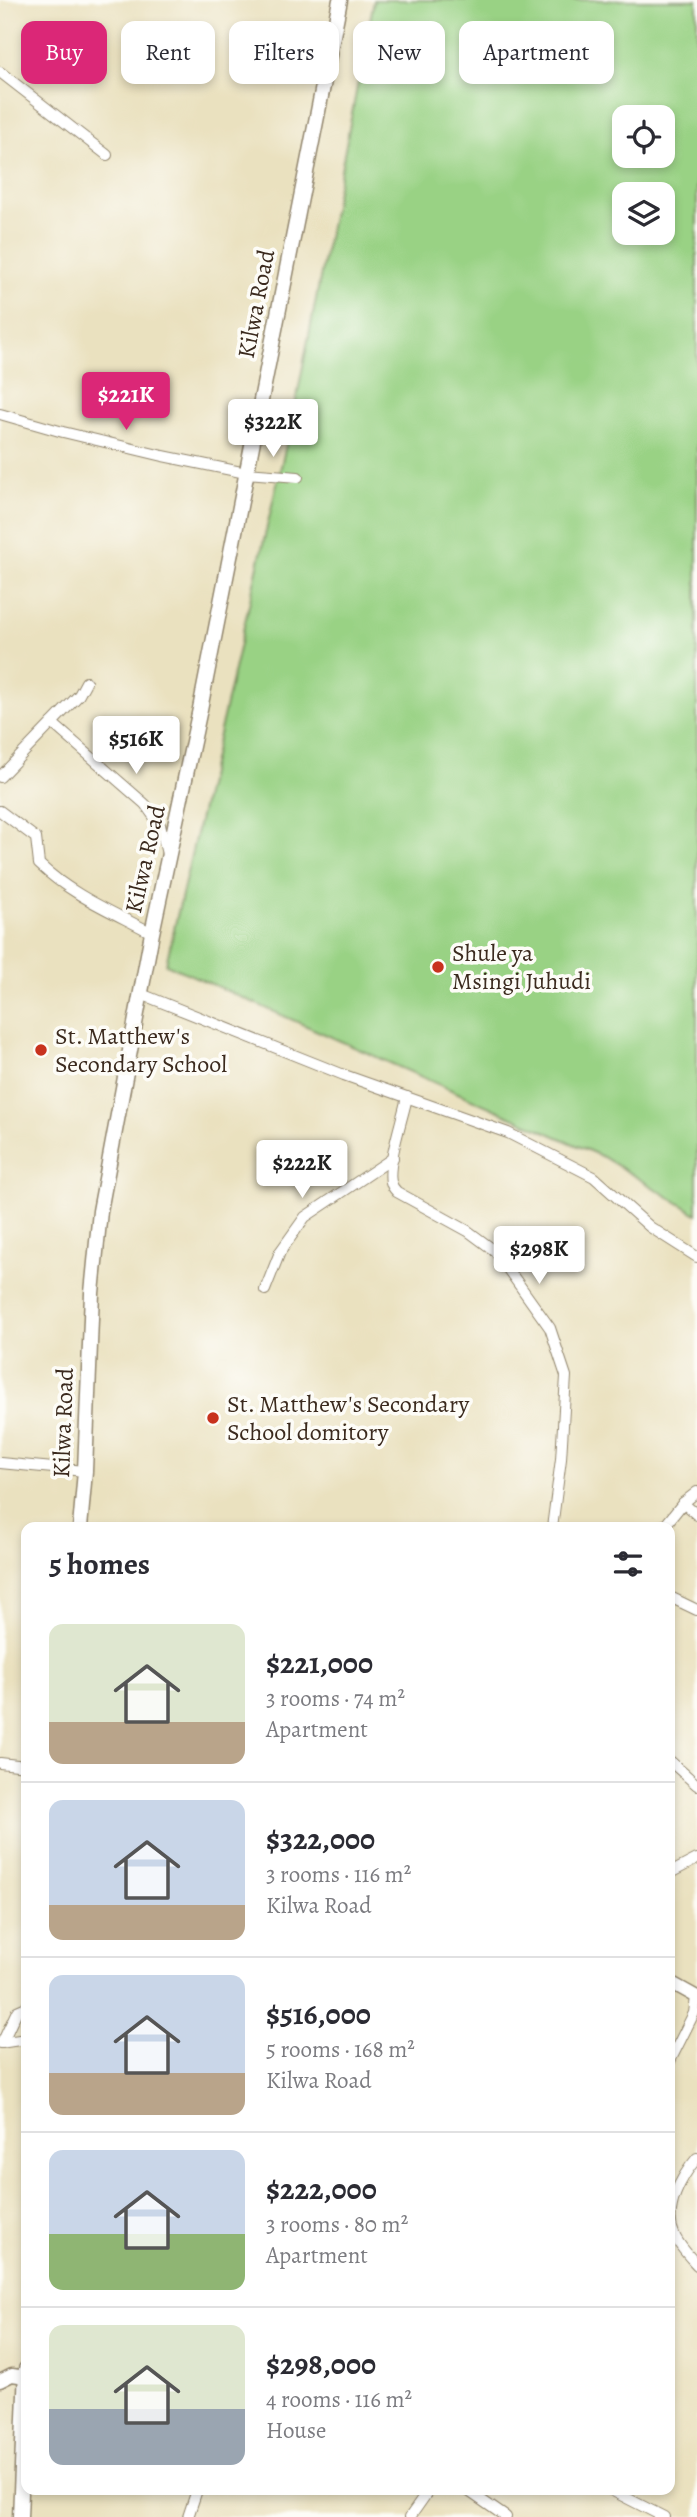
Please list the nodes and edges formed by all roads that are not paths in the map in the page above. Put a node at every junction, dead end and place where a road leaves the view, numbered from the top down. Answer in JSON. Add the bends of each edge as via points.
{"nodes":[{"id":1,"x":340,"y":0,"type":"edge"},
{"id":2,"x":0,"y":72,"type":"edge"},
{"id":3,"x":107,"y":155,"type":"dead end"},
{"id":4,"x":0,"y":414,"type":"edge"},
{"id":5,"x":246,"y":473,"type":"junction"},
{"id":6,"x":298,"y":477,"type":"dead end"},
{"id":7,"x":86,"y":682,"type":"dead end"},
{"id":8,"x":52,"y":723,"type":"junction"},
{"id":9,"x":1,"y":775,"type":"edge"},
{"id":10,"x":0,"y":811,"type":"edge"},
{"id":11,"x":169,"y":862,"type":"junction"},
{"id":12,"x":152,"y":933,"type":"junction"},
{"id":13,"x":141,"y":994,"type":"junction"},
{"id":14,"x":407,"y":1097,"type":"junction"},
{"id":15,"x":393,"y":1158,"type":"junction"},
{"id":16,"x":697,"y":1257,"type":"edge"},
{"id":17,"x":265,"y":1290,"type":"dead end"},
{"id":18,"x":0,"y":1462,"type":"edge"},
{"id":19,"x":85,"y":1471,"type":"junction"},
{"id":20,"x":697,"y":1492,"type":"edge"},
{"id":21,"x":683,"y":1503,"type":"junction"},
{"id":22,"x":697,"y":1515,"type":"edge"},
{"id":23,"x":81,"y":1522,"type":"edge"},
{"id":24,"x":553,"y":1522,"type":"edge"},
{"id":25,"x":668,"y":1522,"type":"edge"},
{"id":26,"x":675,"y":1599,"type":"edge"},
{"id":27,"x":697,"y":1610,"type":"edge"},
{"id":28,"x":0,"y":1763,"type":"edge"},
{"id":29,"x":21,"y":1765,"type":"edge"},
{"id":30,"x":675,"y":1765,"type":"edge"},
{"id":31,"x":697,"y":1785,"type":"edge"},
{"id":32,"x":697,"y":1859,"type":"edge"},
{"id":33,"x":675,"y":1870,"type":"edge"},
{"id":34,"x":675,"y":1985,"type":"edge"},
{"id":35,"x":696,"y":1997,"type":"edge"},
{"id":36,"x":21,"y":2009,"type":"edge"},
{"id":37,"x":21,"y":2040,"type":"edge"},
{"id":38,"x":1,"y":2043,"type":"edge"},
{"id":39,"x":675,"y":2051,"type":"edge"},
{"id":40,"x":697,"y":2158,"type":"edge"},
{"id":41,"x":675,"y":2194,"type":"edge"},
{"id":42,"x":675,"y":2236,"type":"edge"},
{"id":43,"x":697,"y":2265,"type":"edge"},
{"id":44,"x":21,"y":2374,"type":"edge"},
{"id":45,"x":0,"y":2381,"type":"edge"},
{"id":46,"x":21,"y":2493,"type":"edge"},
{"id":47,"x":195,"y":2495,"type":"edge"},
{"id":48,"x":425,"y":2495,"type":"edge"},
{"id":49,"x":474,"y":2495,"type":"edge"},
{"id":50,"x":621,"y":2495,"type":"edge"},
{"id":51,"x":20,"y":2517,"type":"edge"},
{"id":52,"x":188,"y":2517,"type":"edge"},
{"id":53,"x":410,"y":2517,"type":"edge"},
{"id":54,"x":506,"y":2517,"type":"edge"},
{"id":55,"x":664,"y":2517,"type":"edge"}],
"edges":[{"from":1,"to":5,"type":"highway","name":"Kilwa Road"},
{"from":2,"to":3,"type":"street"},
{"from":4,"to":5,"type":"street"},
{"from":5,"to":6,"type":"street"},
{"from":5,"to":11,"type":"highway","name":"Kilwa Road"},
{"from":7,"to":8,"type":"street"},
{"from":8,"to":9,"type":"street"},
{"from":8,"to":11,"type":"street","via":[[152,811]]},
{"from":10,"to":12,"type":"street","via":[[36,838],[39,864],[59,882]]},
{"from":11,"to":12,"type":"highway","name":"Kilwa Road"},
{"from":12,"to":13,"type":"highway","name":"Kilwa Road"},
{"from":13,"to":14,"type":"street"},
{"from":13,"to":19,"type":"highway","name":"Kilwa Road","via":[[100,1211],[88,1353]]},
{"from":14,"to":15,"type":"street"},
{"from":14,"to":16,"type":"street","via":[[508,1133],[584,1172],[604,1184],[650,1227]]},
{"from":15,"to":17,"type":"street","via":[[305,1217],[280,1252]]},
{"from":15,"to":24,"type":"street","via":[[391,1182],[397,1192],[495,1251],[550,1328],[566,1376]]},
{"from":18,"to":19,"type":"street"},
{"from":19,"to":23,"type":"highway","name":"Kilwa Road"},
{"from":20,"to":21,"type":"street"},
{"from":21,"to":22,"type":"street"},
{"from":21,"to":25,"type":"street"},
{"from":26,"to":27,"type":"street"},
{"from":28,"to":29,"type":"street"},
{"from":30,"to":31,"type":"street"},
{"from":32,"to":33,"type":"street"},
{"from":34,"to":35,"type":"main road"},
{"from":35,"to":39,"type":"street","via":[[694,2013]]},
{"from":36,"to":38,"type":"street"},
{"from":37,"to":38,"type":"street"},
{"from":40,"to":41,"type":"street"},
{"from":42,"to":43,"type":"street"},
{"from":44,"to":45,"type":"main road"},
{"from":46,"to":51,"type":"highway"},
{"from":47,"to":52,"type":"street"},
{"from":48,"to":53,"type":"street"},
{"from":49,"to":54,"type":"street"},
{"from":50,"to":55,"type":"street"}]}
